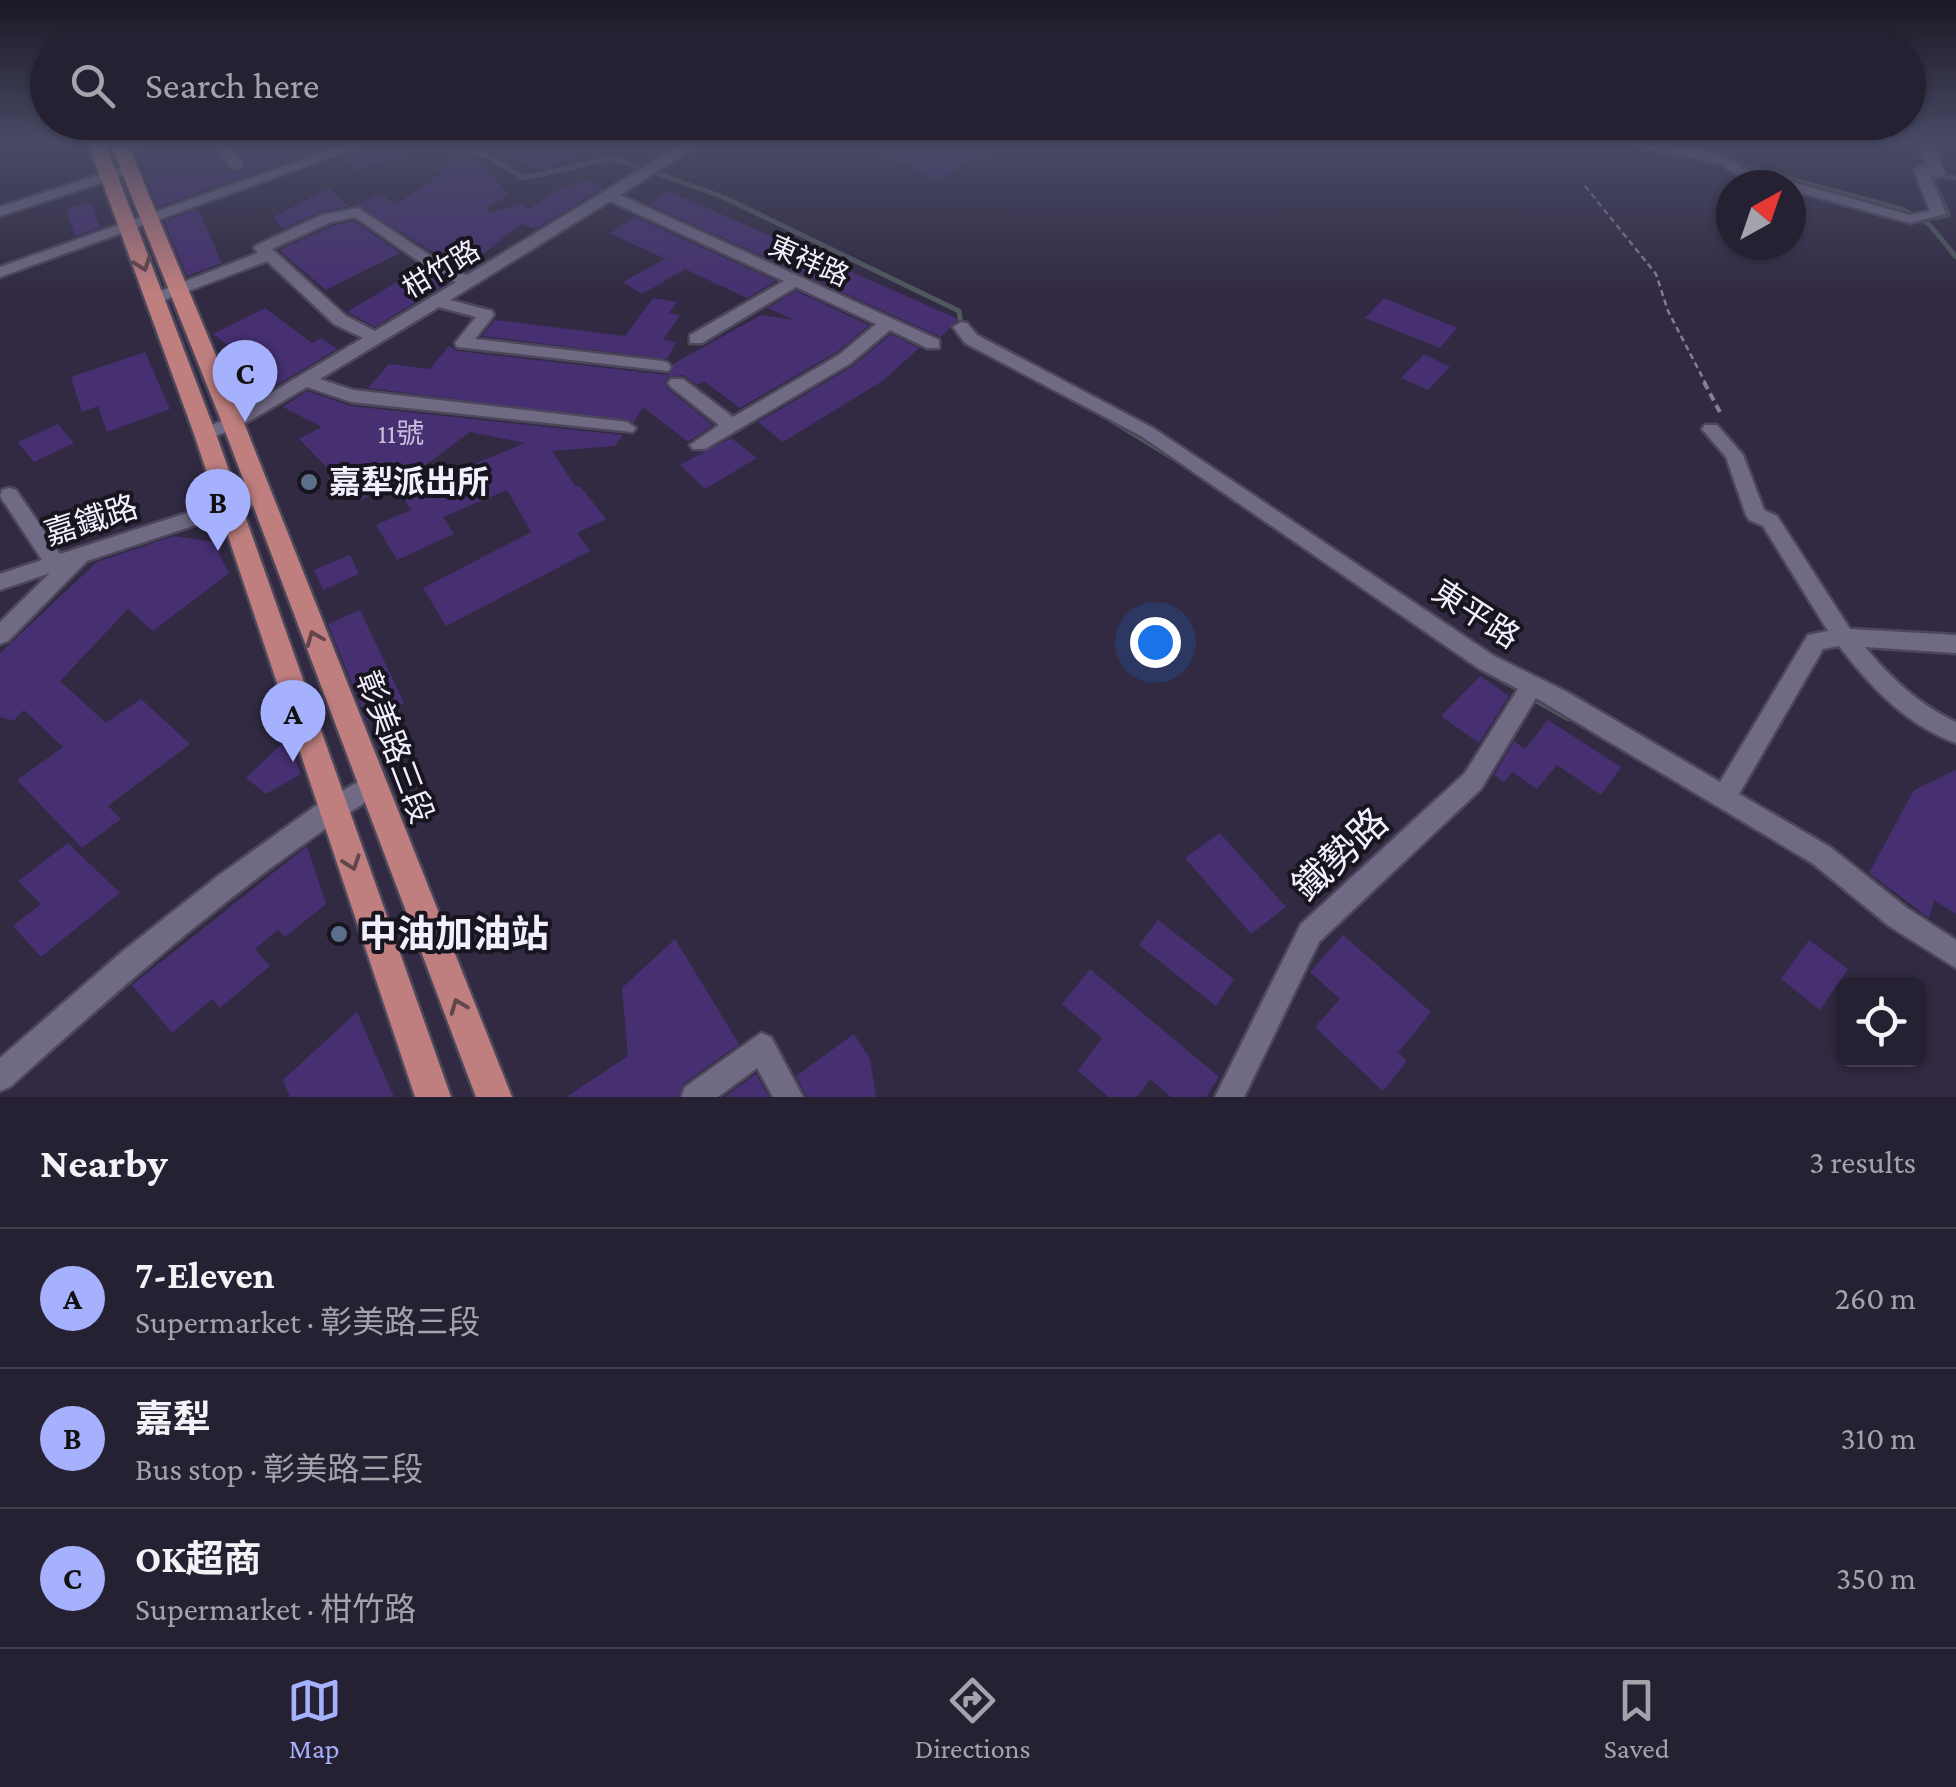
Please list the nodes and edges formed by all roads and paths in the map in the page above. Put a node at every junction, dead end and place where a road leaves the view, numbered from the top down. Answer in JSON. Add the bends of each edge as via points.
{"nodes":[{"id":1,"x":47,"y":191,"type":"edge"},
{"id":2,"x":124,"y":191,"type":"edge"},
{"id":3,"x":136,"y":191,"type":"edge"},
{"id":4,"x":228,"y":191,"type":"edge"},
{"id":5,"x":619,"y":191,"type":"edge"},
{"id":6,"x":1587,"y":191,"type":"edge"},
{"id":7,"x":1807,"y":191,"type":"edge"},
{"id":8,"x":1930,"y":191,"type":"edge"},
{"id":9,"x":611,"y":196,"type":"junction"},
{"id":10,"x":0,"y":212,"type":"edge"},
{"id":11,"x":150,"y":219,"type":"junction"},
{"id":12,"x":130,"y":225,"type":"junction"},
{"id":13,"x":267,"y":255,"type":"junction"},
{"id":14,"x":0,"y":272,"type":"edge"},
{"id":15,"x":469,"y":281,"type":"junction"},
{"id":16,"x":794,"y":282,"type":"junction"},
{"id":17,"x":180,"y":291,"type":"junction"},
{"id":18,"x":156,"y":298,"type":"junction"},
{"id":19,"x":437,"y":300,"type":"junction"},
{"id":20,"x":887,"y":324,"type":"junction"},
{"id":21,"x":962,"y":327,"type":"dead end"},
{"id":22,"x":376,"y":338,"type":"junction"},
{"id":23,"x":696,"y":339,"type":"dead end"},
{"id":24,"x":933,"y":344,"type":"dead end"},
{"id":25,"x":662,"y":366,"type":"dead end"},
{"id":26,"x":304,"y":380,"type":"junction"},
{"id":27,"x":677,"y":383,"type":"dead end"},
{"id":28,"x":233,"y":422,"type":"junction"},
{"id":29,"x":732,"y":426,"type":"junction"},
{"id":30,"x":627,"y":428,"type":"dead end"},
{"id":31,"x":205,"y":434,"type":"junction"},
{"id":32,"x":1717,"y":434,"type":"joint"},
{"id":33,"x":699,"y":445,"type":"dead end"},
{"id":34,"x":8,"y":495,"type":"dead end"},
{"id":35,"x":258,"y":496,"type":"junction"},
{"id":36,"x":229,"y":506,"type":"junction"},
{"id":37,"x":84,"y":554,"type":"junction"},
{"id":38,"x":55,"y":564,"type":"junction"},
{"id":39,"x":0,"y":582,"type":"edge"},
{"id":40,"x":0,"y":635,"type":"edge"},
{"id":41,"x":1843,"y":637,"type":"junction"},
{"id":42,"x":1956,"y":644,"type":"edge"},
{"id":43,"x":1531,"y":686,"type":"junction"},
{"id":44,"x":1956,"y":732,"type":"edge"},
{"id":45,"x":372,"y":785,"type":"junction"},
{"id":46,"x":1725,"y":796,"type":"junction"},
{"id":47,"x":333,"y":808,"type":"junction"},
{"id":48,"x":1956,"y":955,"type":"edge"},
{"id":49,"x":0,"y":1077,"type":"edge"},
{"id":50,"x":433,"y":1097,"type":"edge"},
{"id":51,"x":494,"y":1097,"type":"edge"},
{"id":52,"x":696,"y":1097,"type":"edge"},
{"id":53,"x":790,"y":1097,"type":"edge"},
{"id":54,"x":1230,"y":1097,"type":"edge"}],
"edges":[{"from":1,"to":10,"type":"street"},
{"from":2,"to":12,"type":"main road"},
{"from":3,"to":11,"type":"main road","name":"彰美路三段"},
{"from":4,"to":11,"type":"street"},
{"from":5,"to":9,"type":"street","name":"柑竹路"},
{"from":6,"to":32,"type":"path","via":[[1656,274],[1668,312],[1725,422]]},
{"from":7,"to":8,"type":"street","via":[[1910,220],[1939,214]]},
{"from":9,"to":15,"type":"street","name":"柑竹路"},
{"from":9,"to":16,"type":"street","name":"東祥路"},
{"from":11,"to":12,"type":"street"},
{"from":11,"to":17,"type":"main road","name":"彰美路三段"},
{"from":12,"to":14,"type":"street"},
{"from":12,"to":18,"type":"main road","one_way":true},
{"from":13,"to":15,"type":"street","via":[[262,248],[275,241],[358,212],[446,273]]},
{"from":13,"to":17,"type":"street"},
{"from":13,"to":22,"type":"street","via":[[340,320]]},
{"from":15,"to":19,"type":"street","name":"柑竹路"},
{"from":16,"to":20,"type":"street","name":"東祥路"},
{"from":16,"to":23,"type":"street"},
{"from":17,"to":18,"type":"street"},
{"from":17,"to":28,"type":"main road","name":"彰美路三段"},
{"from":18,"to":31,"type":"main road"},
{"from":19,"to":22,"type":"street","name":"柑竹路"},
{"from":19,"to":25,"type":"street","via":[[486,315],[462,343]]},
{"from":20,"to":24,"type":"street","name":"東祥路"},
{"from":20,"to":29,"type":"street","via":[[845,359]]},
{"from":21,"to":43,"type":"street","name":"東平路","via":[[970,339],[1147,432]]},
{"from":22,"to":26,"type":"street","name":"柑竹路"},
{"from":26,"to":28,"type":"street","name":"柑竹路"},
{"from":26,"to":30,"type":"street","via":[[351,396]]},
{"from":27,"to":29,"type":"street"},
{"from":28,"to":31,"type":"street","name":"柑竹路"},
{"from":28,"to":35,"type":"main road","name":"彰美路三段"},
{"from":29,"to":33,"type":"street"},
{"from":31,"to":36,"type":"main road"},
{"from":32,"to":41,"type":"street","via":[[1734,455],[1756,516],[1770,521]]},
{"from":34,"to":38,"type":"street"},
{"from":35,"to":36,"type":"street","name":"嘉鐵路"},
{"from":45,"to":35,"type":"main road","name":"彰美路三段","one_way":true},
{"from":36,"to":37,"type":"street","name":"嘉鐵路"},
{"from":36,"to":47,"type":"main road"},
{"from":37,"to":38,"type":"street","name":"嘉鐵路"},
{"from":37,"to":40,"type":"street"},
{"from":38,"to":39,"type":"street","name":"嘉鐵路"},
{"from":41,"to":42,"type":"street"},
{"from":41,"to":44,"type":"street","via":[[1916,714]]},
{"from":41,"to":46,"type":"street","via":[[1816,641]]},
{"from":43,"to":46,"type":"street","name":"東平路"},
{"from":43,"to":54,"type":"street","name":"鐵勢路","via":[[1473,781],[1310,933]]},
{"from":45,"to":47,"type":"street"},
{"from":51,"to":45,"type":"main road","name":"彰美路三段","one_way":true},
{"from":46,"to":48,"type":"street","name":"東平路","via":[[1822,855],[1898,918]]},
{"from":47,"to":49,"type":"street","via":[[124,966]]},
{"from":47,"to":50,"type":"main road","one_way":true},
{"from":52,"to":53,"type":"street","via":[[761,1047]]}]}
